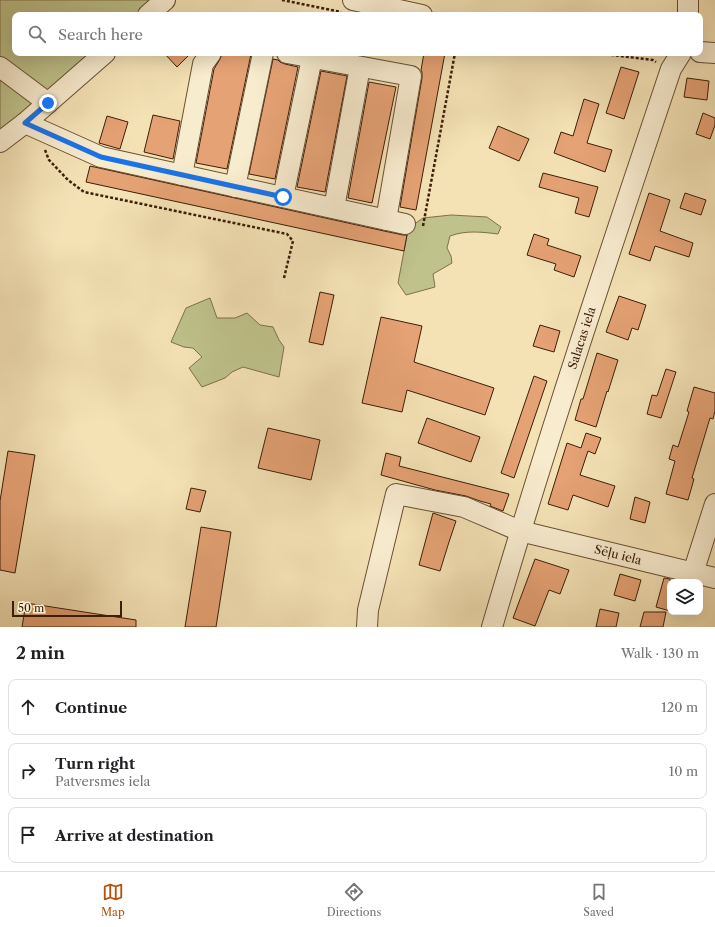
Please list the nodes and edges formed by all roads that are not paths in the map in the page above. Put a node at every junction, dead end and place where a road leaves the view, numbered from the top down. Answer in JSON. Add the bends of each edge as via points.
{"nodes":[{"id":1,"x":165,"y":0,"type":"edge"},
{"id":2,"x":688,"y":0,"type":"edge"},
{"id":3,"x":349,"y":7,"type":"edge"},
{"id":4,"x":151,"y":12,"type":"edge"},
{"id":5,"x":395,"y":12,"type":"edge"},
{"id":6,"x":688,"y":12,"type":"edge"},
{"id":7,"x":703,"y":52,"type":"edge"},
{"id":8,"x":715,"y":53,"type":"edge"},
{"id":9,"x":102,"y":56,"type":"edge"},
{"id":10,"x":209,"y":56,"type":"edge"},
{"id":11,"x":262,"y":56,"type":"edge"},
{"id":12,"x":302,"y":56,"type":"edge"},
{"id":13,"x":679,"y":56,"type":"edge"},
{"id":14,"x":312,"y":58,"type":"junction"},
{"id":15,"x":0,"y":67,"type":"edge"},
{"id":16,"x":360,"y":67,"type":"junction"},
{"id":17,"x":48,"y":103,"type":"junction"},
{"id":18,"x":31,"y":126,"type":"junction"},
{"id":19,"x":0,"y":142,"type":"edge"},
{"id":20,"x":182,"y":175,"type":"junction"},
{"id":21,"x":235,"y":187,"type":"junction"},
{"id":22,"x":283,"y":197,"type":"junction"},
{"id":23,"x":334,"y":208,"type":"junction"},
{"id":24,"x":715,"y":504,"type":"edge"},
{"id":25,"x":520,"y":531,"type":"junction"},
{"id":26,"x":693,"y":573,"type":"junction"},
{"id":27,"x":715,"y":578,"type":"edge"},
{"id":28,"x":367,"y":627,"type":"edge"},
{"id":29,"x":492,"y":627,"type":"edge"}],
"edges":[{"from":1,"to":4,"type":"street"},
{"from":2,"to":6,"type":"street"},
{"from":3,"to":5,"type":"street"},
{"from":7,"to":8,"type":"street"},
{"from":9,"to":17,"type":"street"},
{"from":10,"to":20,"type":"street","via":[[203,64]]},
{"from":11,"to":21,"type":"street"},
{"from":12,"to":14,"type":"street"},
{"from":13,"to":25,"type":"street","name":"Salacas iela","via":[[671,69]]},
{"from":14,"to":16,"type":"street"},
{"from":14,"to":22,"type":"street"},
{"from":15,"to":17,"type":"street"},
{"from":16,"to":23,"type":"street"},
{"from":16,"to":23,"type":"street","via":[[411,76],[405,224]]},
{"from":17,"to":18,"type":"street"},
{"from":18,"to":19,"type":"street"},
{"from":18,"to":20,"type":"street","via":[[101,157]]},
{"from":20,"to":21,"type":"street"},
{"from":21,"to":22,"type":"street"},
{"from":22,"to":23,"type":"street"},
{"from":24,"to":26,"type":"street"},
{"from":25,"to":26,"type":"street","name":"Sēļu iela"},
{"from":25,"to":28,"type":"street","name":"Sēļu iela","via":[[464,507],[396,494],[368,610]]},
{"from":25,"to":29,"type":"street","name":"Salacas iela"},
{"from":26,"to":27,"type":"street","name":"Sēļu iela"}]}
